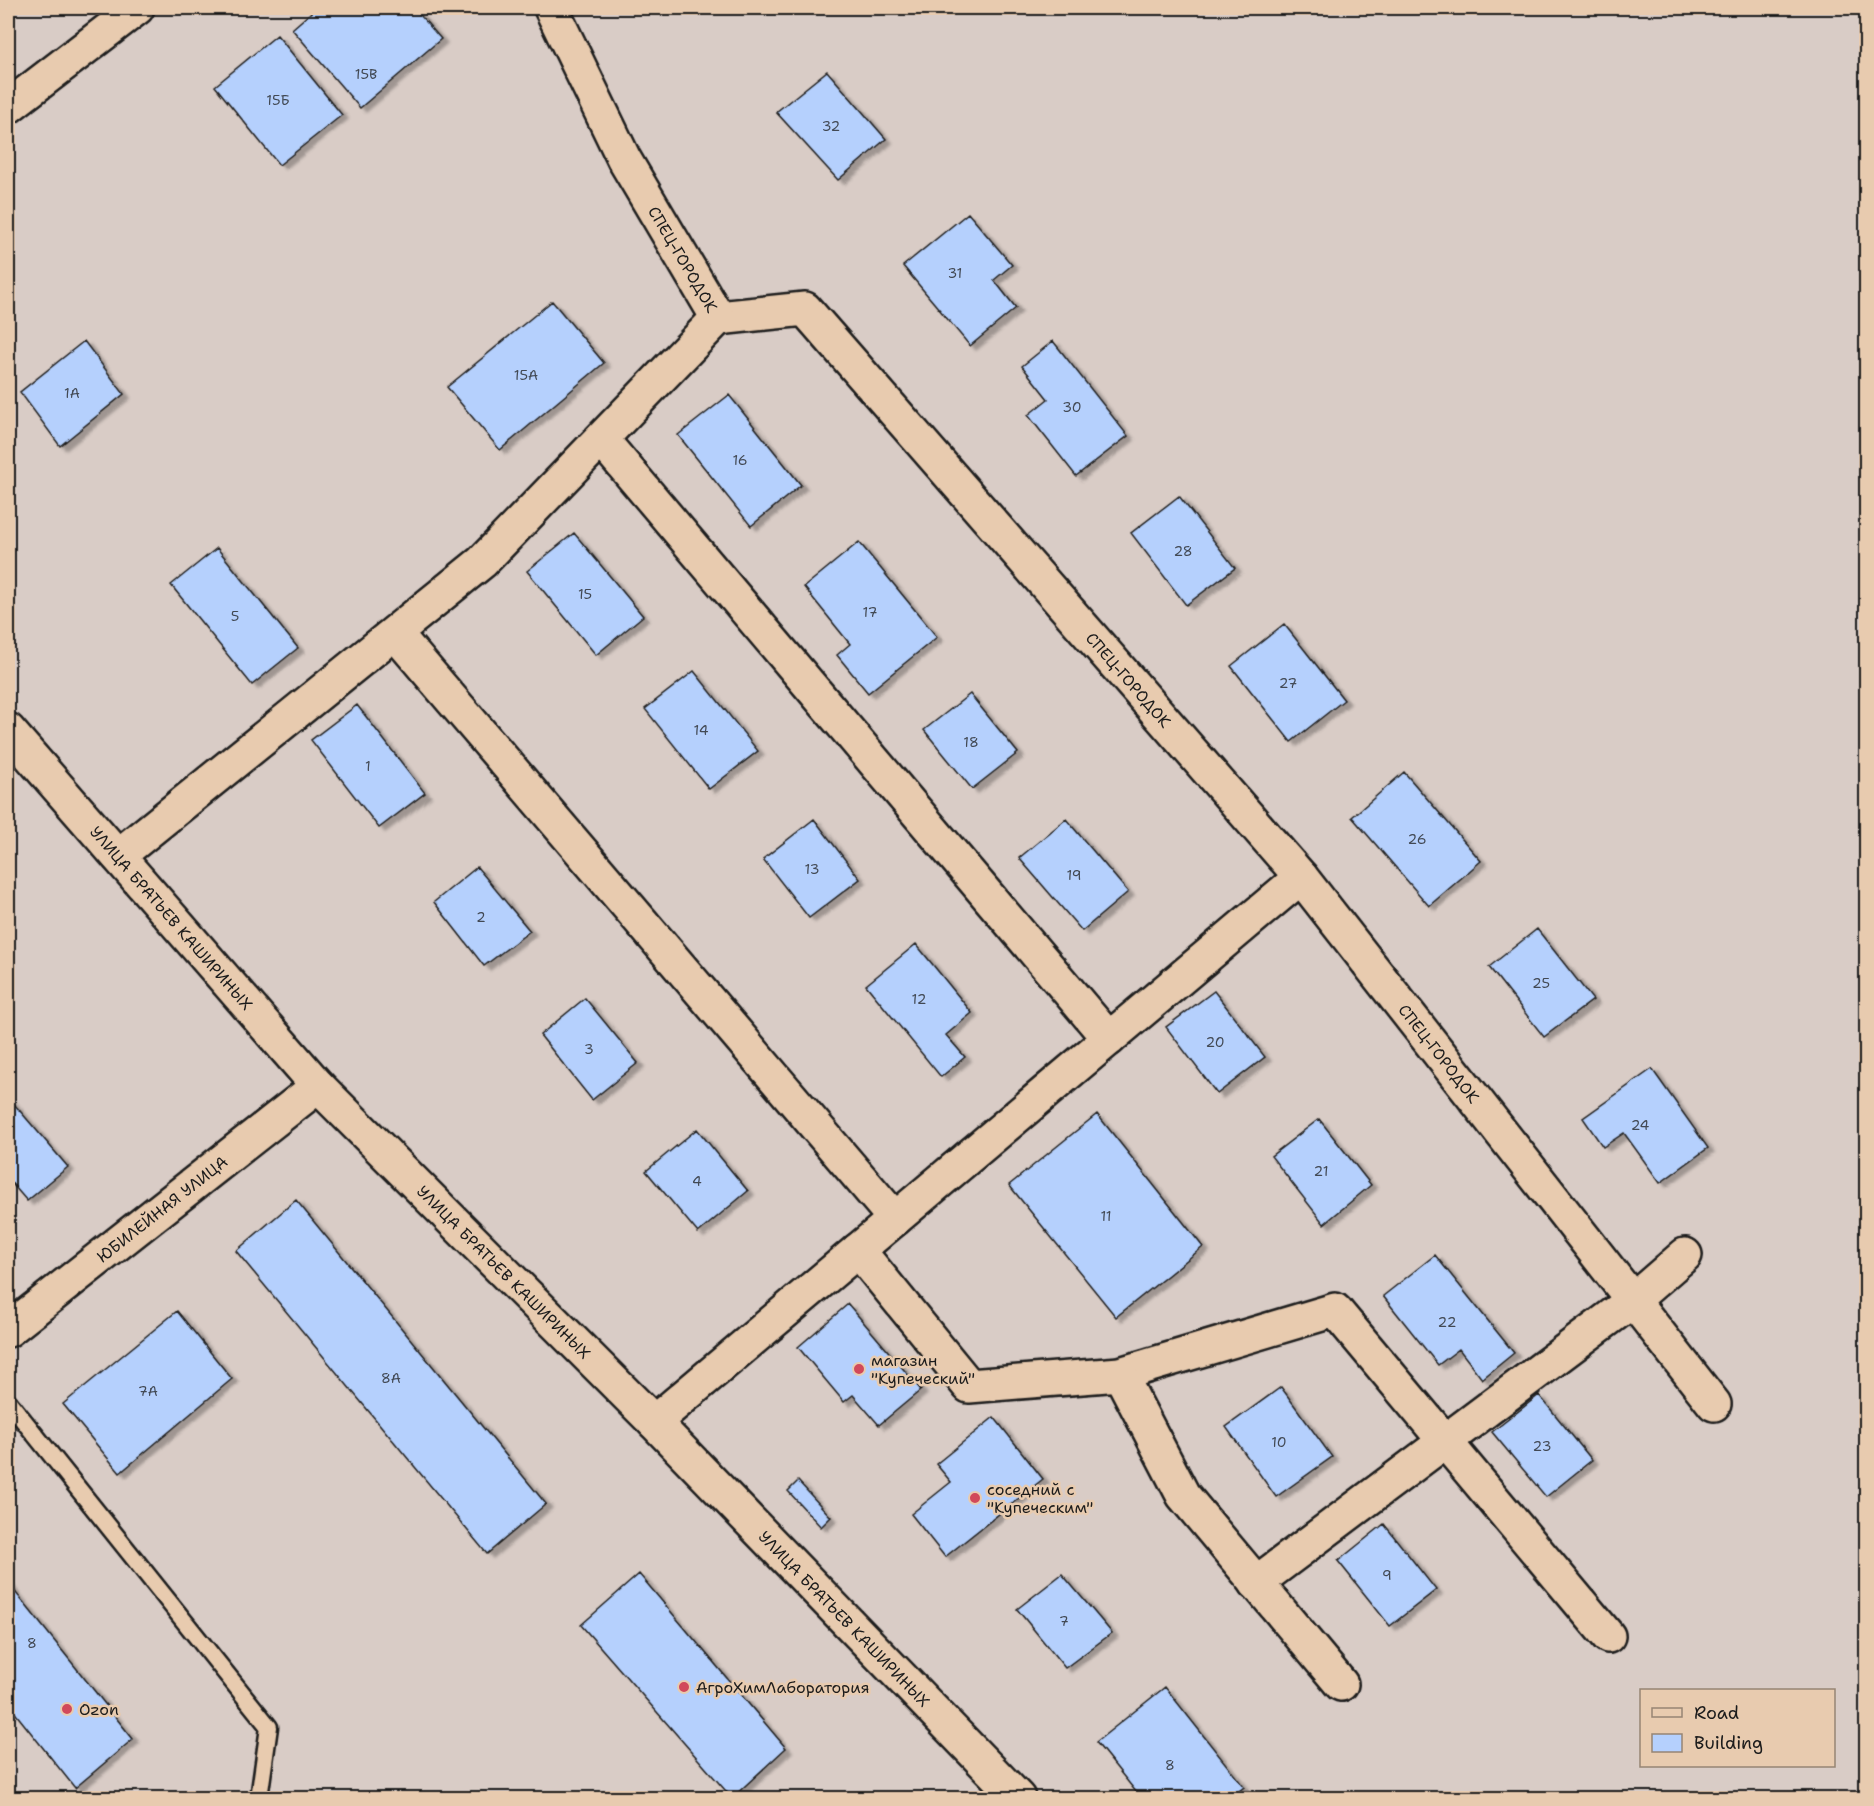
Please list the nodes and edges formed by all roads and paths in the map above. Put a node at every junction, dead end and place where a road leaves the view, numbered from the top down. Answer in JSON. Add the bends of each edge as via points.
{"nodes":[{"id":1,"x":136,"y":8,"type":"edge"},
{"id":2,"x":550,"y":8,"type":"edge"},
{"id":3,"x":8,"y":107,"type":"edge"},
{"id":4,"x":718,"y":318,"type":"junction"},
{"id":5,"x":602,"y":440,"type":"junction"},
{"id":6,"x":395,"y":633,"type":"junction"},
{"id":7,"x":8,"y":730,"type":"edge"},
{"id":8,"x":118,"y":856,"type":"junction"},
{"id":9,"x":1301,"y":877,"type":"junction"},
{"id":10,"x":1109,"y":1039,"type":"junction"},
{"id":11,"x":318,"y":1086,"type":"junction"},
{"id":12,"x":895,"y":1219,"type":"junction"},
{"id":13,"x":858,"y":1250,"type":"junction"},
{"id":14,"x":1685,"y":1255,"type":"dead end"},
{"id":15,"x":1632,"y":1301,"type":"junction"},
{"id":16,"x":8,"y":1330,"type":"edge"},
{"id":17,"x":1120,"y":1374,"type":"junction"},
{"id":18,"x":8,"y":1401,"type":"edge"},
{"id":19,"x":1714,"y":1404,"type":"dead end"},
{"id":20,"x":654,"y":1422,"type":"junction"},
{"id":21,"x":1444,"y":1441,"type":"junction"},
{"id":22,"x":1256,"y":1583,"type":"junction"},
{"id":23,"x":1608,"y":1636,"type":"dead end"},
{"id":24,"x":1341,"y":1684,"type":"dead end"},
{"id":25,"x":259,"y":1798,"type":"edge"},
{"id":26,"x":1018,"y":1798,"type":"edge"}],
"edges":[{"from":1,"to":3,"type":"street"},
{"from":2,"to":4,"type":"street","name":"СПЕЦ-ГОРОДОК","via":[[624,159]]},
{"from":4,"to":5,"type":"street"},
{"from":4,"to":9,"type":"street","name":"СПЕЦ-ГОРОДОК","via":[[805,309]]},
{"from":5,"to":6,"type":"street","via":[[482,562]]},
{"from":5,"to":10,"type":"street"},
{"from":6,"to":8,"type":"street"},
{"from":6,"to":12,"type":"street"},
{"from":7,"to":8,"type":"street","name":"УЛИЦА БРАТЬЕВ КАШИРИНЫХ"},
{"from":8,"to":11,"type":"street","name":"УЛИЦА БРАТЬЕВ КАШИРИНЫХ"},
{"from":9,"to":10,"type":"street"},
{"from":9,"to":15,"type":"street","name":"СПЕЦ-ГОРОДОК"},
{"from":10,"to":12,"type":"street"},
{"from":11,"to":16,"type":"street","name":"ЮБИЛЕЙНАЯ УЛИЦА"},
{"from":11,"to":20,"type":"street","name":"УЛИЦА БРАТЬЕВ КАШИРИНЫХ"},
{"from":12,"to":13,"type":"street"},
{"from":13,"to":17,"type":"street","via":[[969,1386]]},
{"from":13,"to":20,"type":"street"},
{"from":14,"to":15,"type":"street"},
{"from":15,"to":19,"type":"street","name":"СПЕЦ-ГОРОДОК"},
{"from":15,"to":21,"type":"street"},
{"from":17,"to":21,"type":"street","via":[[1335,1310]]},
{"from":17,"to":22,"type":"street","via":[[1183,1495]]},
{"from":18,"to":25,"type":"lane","via":[[269,1727]]},
{"from":20,"to":26,"type":"street","name":"УЛИЦА БРАТЬЕВ КАШИРИНЫХ"},
{"from":21,"to":22,"type":"street"},
{"from":21,"to":23,"type":"street"},
{"from":22,"to":24,"type":"street"}]}
